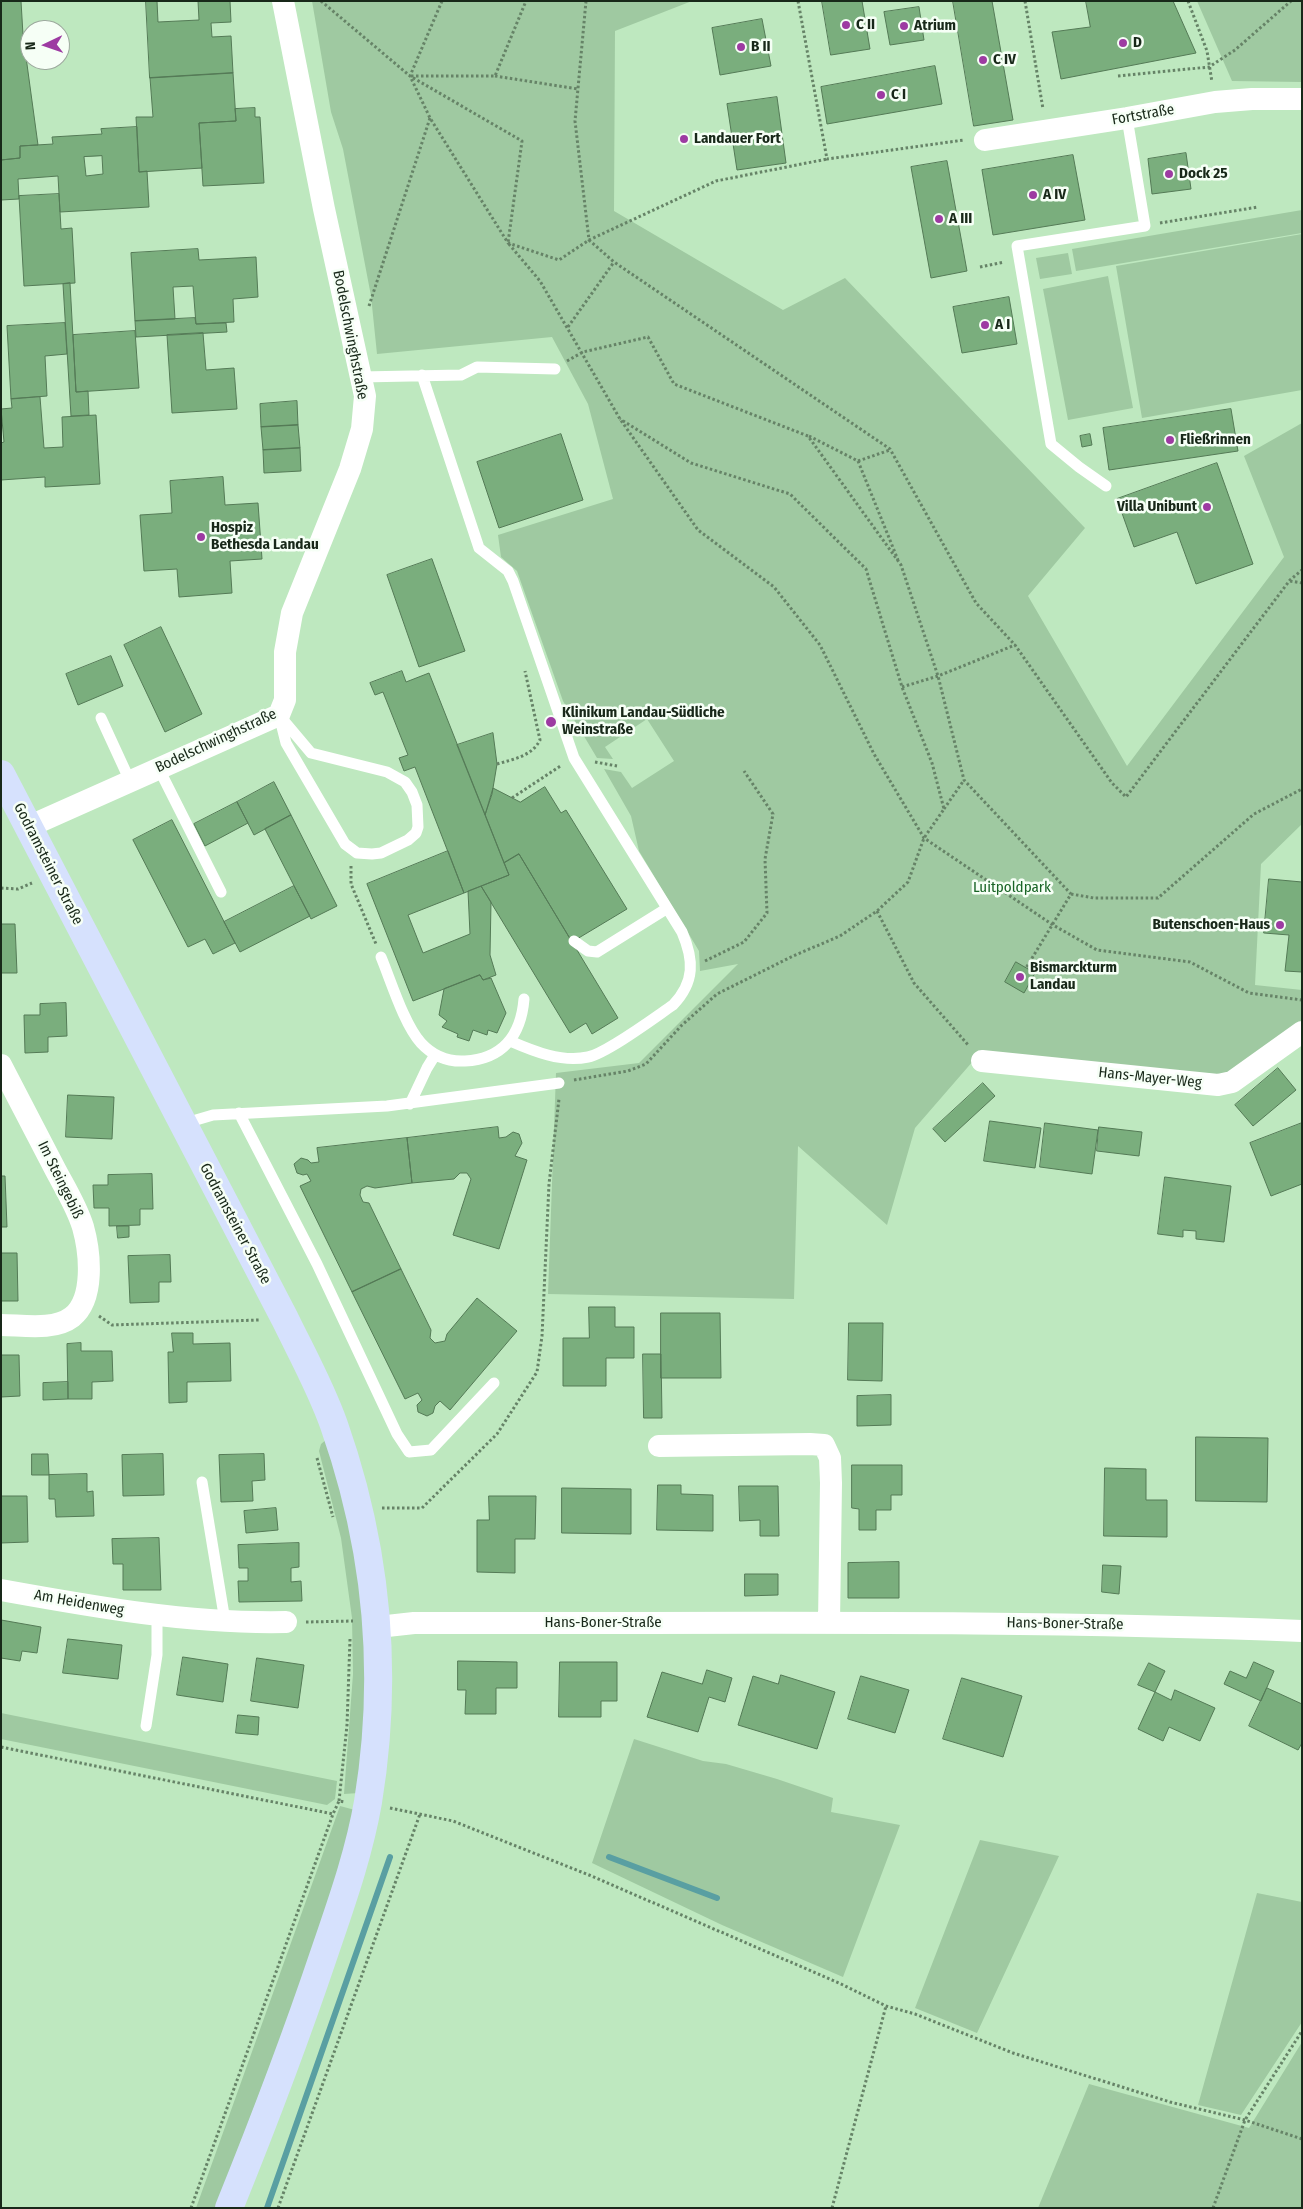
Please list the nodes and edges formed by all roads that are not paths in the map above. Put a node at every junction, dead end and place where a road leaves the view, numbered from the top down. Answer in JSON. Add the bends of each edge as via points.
{"nodes":[{"id":1,"x":283,"y":1,"type":"edge"},
{"id":2,"x":1302,"y":99,"type":"edge"},
{"id":3,"x":1127,"y":118,"type":"junction"},
{"id":4,"x":984,"y":140,"type":"road end"},
{"id":5,"x":555,"y":369,"type":"dead end"},
{"id":6,"x":422,"y":375,"type":"junction"},
{"id":7,"x":363,"y":387,"type":"junction"},
{"id":8,"x":1106,"y":486,"type":"dead end"},
{"id":9,"x":279,"y":715,"type":"junction"},
{"id":10,"x":102,"y":718,"type":"dead end"},
{"id":11,"x":319,"y":756,"type":"junction"},
{"id":12,"x":159,"y":768,"type":"junction"},
{"id":13,"x":1,"y":774,"type":"edge"},
{"id":14,"x":306,"y":777,"type":"junction"},
{"id":15,"x":130,"y":781,"type":"junction"},
{"id":16,"x":30,"y":826,"type":"junction"},
{"id":17,"x":220,"y":892,"type":"dead end"},
{"id":18,"x":666,"y":909,"type":"junction"},
{"id":19,"x":574,"y":941,"type":"dead end"},
{"id":20,"x":381,"y":956,"type":"road end"},
{"id":21,"x":524,"y":999,"type":"dead end"},
{"id":22,"x":1302,"y":1032,"type":"edge"},
{"id":23,"x":510,"y":1041,"type":"junction"},
{"id":24,"x":436,"y":1055,"type":"junction"},
{"id":25,"x":982,"y":1061,"type":"road end"},
{"id":26,"x":1,"y":1065,"type":"edge"},
{"id":27,"x":559,"y":1083,"type":"road end"},
{"id":28,"x":410,"y":1104,"type":"junction"},
{"id":29,"x":240,"y":1113,"type":"junction"},
{"id":30,"x":185,"y":1128,"type":"junction"},
{"id":31,"x":1,"y":1325,"type":"edge"},
{"id":32,"x":494,"y":1382,"type":"dead end"},
{"id":33,"x":659,"y":1446,"type":"dead end"},
{"id":34,"x":202,"y":1482,"type":"dead end"},
{"id":35,"x":1,"y":1590,"type":"edge"},
{"id":36,"x":157,"y":1616,"type":"junction"},
{"id":37,"x":225,"y":1621,"type":"junction"},
{"id":38,"x":286,"y":1622,"type":"road end"},
{"id":39,"x":829,"y":1623,"type":"junction"},
{"id":40,"x":378,"y":1627,"type":"junction"},
{"id":41,"x":1302,"y":1631,"type":"edge"},
{"id":42,"x":146,"y":1726,"type":"dead end"},
{"id":43,"x":229,"y":2208,"type":"edge"}],
"edges":[{"from":1,"to":7,"type":"street","name":"Bodelschwinghstraße"},
{"from":2,"to":3,"type":"street","name":"Fortstraße","via":[[1224,101]]},
{"from":3,"to":4,"type":"street","name":"Fortstraße"},
{"from":3,"to":8,"type":"lane","via":[[1145,226],[1017,246],[1051,444]]},
{"from":5,"to":6,"type":"lane","via":[[477,367],[461,375]]},
{"from":6,"to":7,"type":"lane"},
{"from":6,"to":18,"type":"lane","via":[[480,548],[508,571],[514,581],[574,758]]},
{"from":7,"to":9,"type":"street","name":"Bodelschwinghstraße","via":[[362,429],[350,469],[292,613],[286,652],[284,706]]},
{"from":9,"to":11,"type":"lane","via":[[299,736],[304,747]]},
{"from":9,"to":12,"type":"street","name":"Bodelschwinghstraße"},
{"from":9,"to":14,"type":"lane","via":[[286,742]]},
{"from":10,"to":15,"type":"lane"},
{"from":11,"to":14,"type":"lane","via":[[310,762]]},
{"from":11,"to":14,"type":"lane","via":[[387,772],[405,782],[417,805],[416,833],[381,853],[364,855],[354,851],[345,844]]},
{"from":12,"to":15,"type":"street","name":"Bodelschwinghstraße"},
{"from":12,"to":17,"type":"lane"},
{"from":13,"to":16,"type":"street","name":"Godramsteiner Straße"},
{"from":15,"to":16,"type":"street","name":"Bodelschwinghstraße"},
{"from":16,"to":30,"type":"street","name":"Godramsteiner Straße"},
{"from":18,"to":19,"type":"lane","via":[[597,952],[588,951]]},
{"from":18,"to":23,"type":"lane","via":[[682,932],[691,965],[682,995],[673,1005],[597,1054],[579,1058],[540,1052]]},
{"from":20,"to":24,"type":"lane","via":[[416,1037]]},
{"from":21,"to":23,"type":"lane","via":[[523,1013]]},
{"from":22,"to":25,"type":"street","name":"Hans-Mayer-Weg","via":[[1232,1082],[1218,1085]]},
{"from":23,"to":24,"type":"lane","via":[[495,1054],[476,1060],[451,1061]]},
{"from":24,"to":28,"type":"lane"},
{"from":26,"to":31,"type":"street","name":"Im Steingebiß","via":[[83,1226],[89,1278],[82,1304],[71,1318],[45,1325]]},
{"from":27,"to":28,"type":"lane"},
{"from":28,"to":29,"type":"lane"},
{"from":29,"to":30,"type":"lane","via":[[205,1117]]},
{"from":29,"to":32,"type":"lane","via":[[397,1434],[409,1452],[431,1450]]},
{"from":30,"to":40,"type":"street","name":"Godramsteiner Straße","via":[[285,1319],[334,1424],[358,1507]]},
{"from":33,"to":39,"type":"street","via":[[824,1445],[830,1458],[831,1483]]},
{"from":34,"to":37,"type":"lane"},
{"from":35,"to":36,"type":"street","name":"Am Heidenweg"},
{"from":36,"to":37,"type":"street","name":"Am Heidenweg"},
{"from":36,"to":42,"type":"lane","via":[[157,1655]]},
{"from":37,"to":38,"type":"street","name":"Am Heidenweg"},
{"from":39,"to":40,"type":"street","name":"Hans-Boner-Straße","via":[[414,1623]]},
{"from":39,"to":41,"type":"street","name":"Hans-Boner-Straße"},
{"from":40,"to":43,"type":"street","name":"Godramsteiner Straße","via":[[378,1703],[367,1804],[350,1876],[306,2008]]}]}
